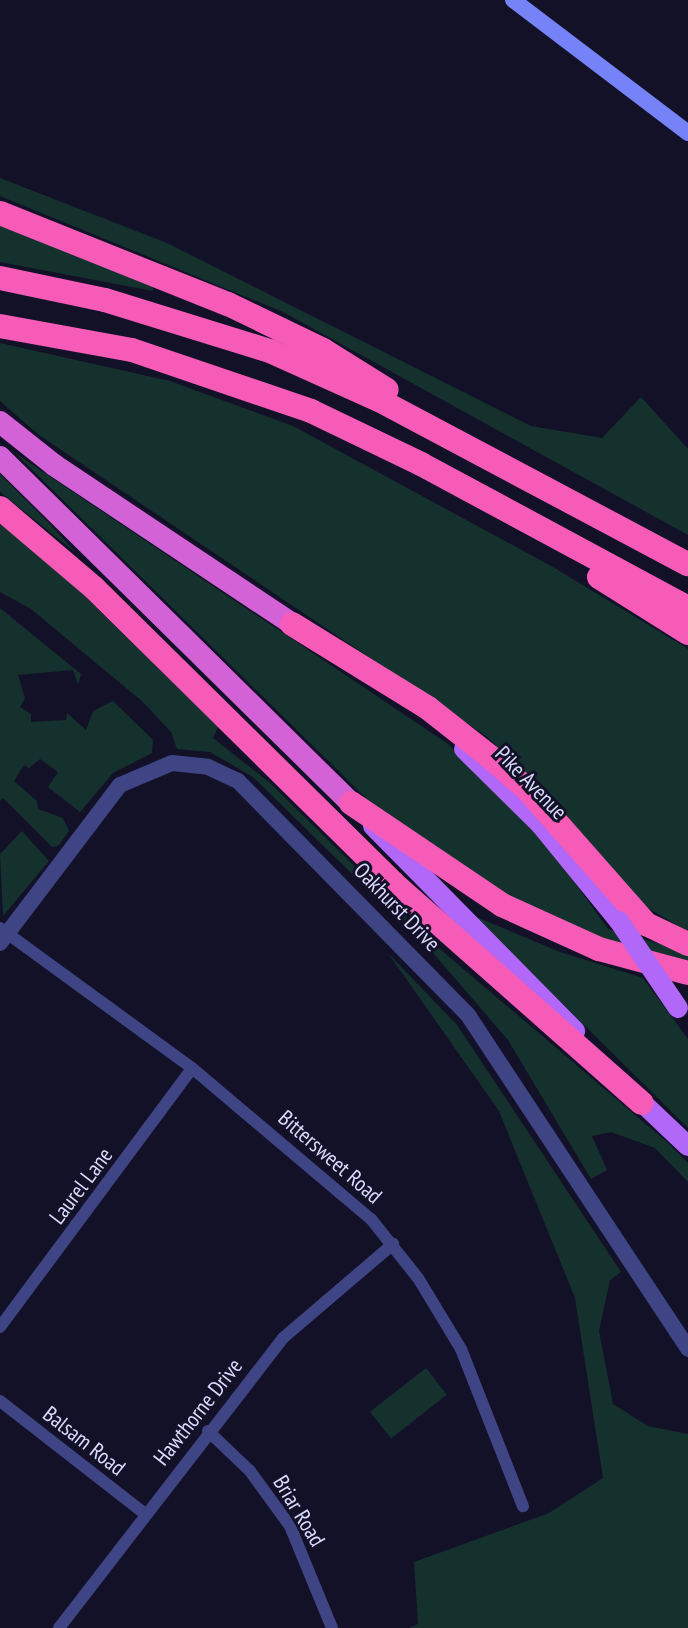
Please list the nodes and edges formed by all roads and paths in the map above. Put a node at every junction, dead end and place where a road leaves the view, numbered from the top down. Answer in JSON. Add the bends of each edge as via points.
{"nodes":[{"id":1,"x":513,"y":0,"type":"edge"},
{"id":2,"x":688,"y":133,"type":"edge"},
{"id":3,"x":0,"y":213,"type":"edge"},
{"id":4,"x":0,"y":278,"type":"edge"},
{"id":5,"x":0,"y":326,"type":"edge"},
{"id":6,"x":0,"y":422,"type":"edge"},
{"id":7,"x":0,"y":457,"type":"edge"},
{"id":8,"x":421,"y":464,"type":"junction"},
{"id":9,"x":504,"y":465,"type":"junction"},
{"id":10,"x":0,"y":508,"type":"edge"},
{"id":11,"x":688,"y":564,"type":"edge"},
{"id":12,"x":688,"y":608,"type":"edge"},
{"id":13,"x":292,"y":624,"type":"junction"},
{"id":14,"x":688,"y":633,"type":"edge"},
{"id":15,"x":351,"y":803,"type":"junction"},
{"id":16,"x":2,"y":935,"type":"edge"},
{"id":17,"x":688,"y":944,"type":"edge"},
{"id":18,"x":688,"y":973,"type":"edge"},
{"id":19,"x":683,"y":1015,"type":"edge"},
{"id":20,"x":192,"y":1068,"type":"junction"},
{"id":21,"x":642,"y":1103,"type":"junction"},
{"id":22,"x":688,"y":1146,"type":"edge"},
{"id":23,"x":393,"y":1244,"type":"junction"},
{"id":24,"x":0,"y":1327,"type":"edge"},
{"id":25,"x":688,"y":1349,"type":"edge"},
{"id":26,"x":0,"y":1401,"type":"edge"},
{"id":27,"x":208,"y":1431,"type":"junction"},
{"id":28,"x":523,"y":1506,"type":"dead end"},
{"id":29,"x":144,"y":1513,"type":"junction"},
{"id":30,"x":59,"y":1628,"type":"edge"},
{"id":31,"x":332,"y":1628,"type":"edge"}],
"edges":[{"from":1,"to":2,"type":"main road"},
{"from":3,"to":9,"type":"highway","via":[[228,304],[323,350]]},
{"from":4,"to":9,"type":"highway","via":[[105,300],[270,351]]},
{"from":5,"to":8,"type":"highway","via":[[132,350],[222,377],[311,411]]},
{"from":6,"to":13,"type":"highway","via":[[54,465]]},
{"from":7,"to":15,"type":"highway"},
{"from":8,"to":12,"type":"highway"},
{"from":8,"to":14,"type":"highway"},
{"from":9,"to":11,"type":"highway"},
{"from":10,"to":21,"type":"highway","via":[[94,588],[393,883]]},
{"from":13,"to":17,"type":"highway","via":[[428,708],[489,756],[527,789],[646,924]]},
{"from":13,"to":19,"type":"main road","name":"Pike Avenue","bridge":true,"via":[[462,747],[502,784],[619,921]]},
{"from":15,"to":18,"type":"highway","via":[[502,905],[599,949]]},
{"from":15,"to":21,"type":"main road"},
{"from":16,"to":20,"type":"street","name":"Bittersweet Road"},
{"from":16,"to":25,"type":"street","name":"Oakhurst Drive","via":[[120,785],[172,763],[208,767],[238,781],[468,1015]]},
{"from":20,"to":23,"type":"street","name":"Bittersweet Road","via":[[325,1175]]},
{"from":20,"to":24,"type":"street","name":"Laurel Lane"},
{"from":21,"to":22,"type":"main road"},
{"from":23,"to":27,"type":"street","name":"Hawthorne Drive","via":[[283,1338]]},
{"from":23,"to":28,"type":"street","name":"Bittersweet Road","via":[[461,1349]]},
{"from":26,"to":29,"type":"street","name":"Balsam Road"},
{"from":27,"to":29,"type":"street","name":"Hawthorne Drive"},
{"from":27,"to":31,"type":"street","name":"Briar Road","via":[[250,1471],[290,1526]]},
{"from":29,"to":30,"type":"street","name":"Hawthorne Drive"}]}
